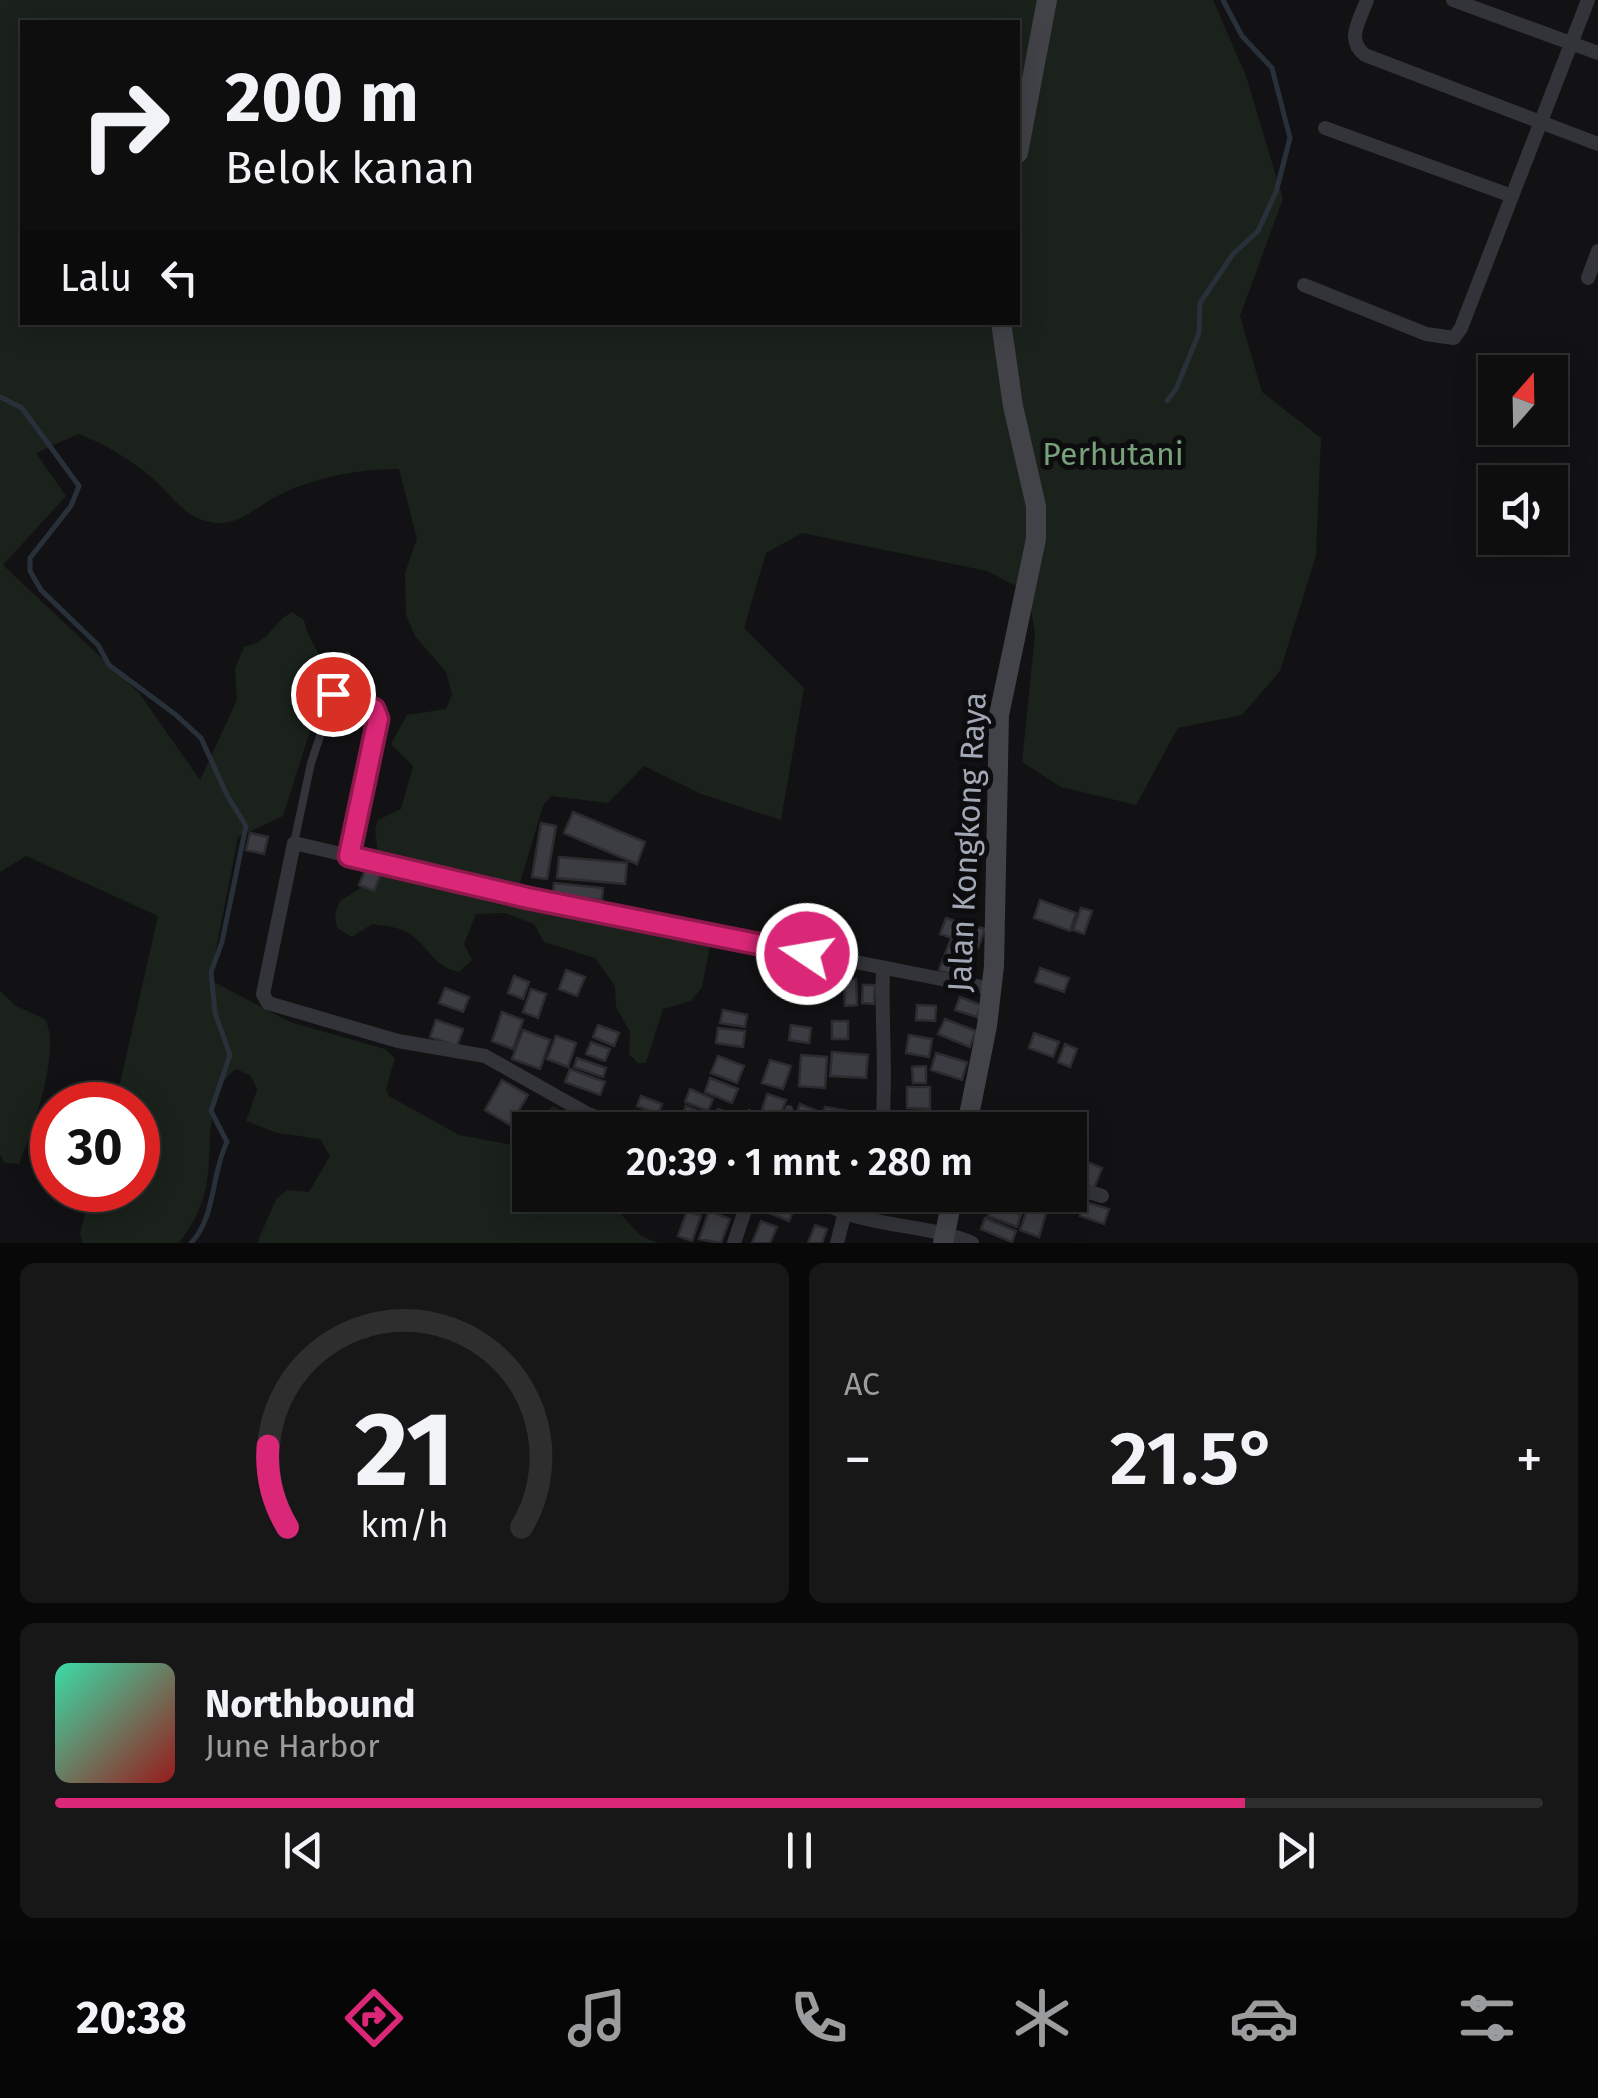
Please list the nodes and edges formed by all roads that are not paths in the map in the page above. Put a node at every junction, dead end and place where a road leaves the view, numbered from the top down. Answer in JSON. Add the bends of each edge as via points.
{"nodes":[{"id":1,"x":1047,"y":0,"type":"edge"},
{"id":2,"x":1368,"y":0,"type":"edge"},
{"id":3,"x":1452,"y":0,"type":"edge"},
{"id":4,"x":1588,"y":0,"type":"edge"},
{"id":5,"x":1571,"y":43,"type":"junction"},
{"id":6,"x":1598,"y":53,"type":"edge"},
{"id":7,"x":1540,"y":124,"type":"junction"},
{"id":8,"x":1325,"y":128,"type":"dead end"},
{"id":9,"x":1020,"y":142,"type":"edge"},
{"id":10,"x":1598,"y":144,"type":"edge"},
{"id":11,"x":1512,"y":196,"type":"junction"},
{"id":12,"x":1598,"y":251,"type":"edge"},
{"id":13,"x":1588,"y":278,"type":"dead end"},
{"id":14,"x":1304,"y":285,"type":"dead end"},
{"id":15,"x":1000,"y":325,"type":"edge"},
{"id":16,"x":346,"y":656,"type":"dead end"},
{"id":17,"x":333,"y":694,"type":"junction"},
{"id":18,"x":294,"y":842,"type":"junction"},
{"id":19,"x":349,"y":856,"type":"junction"},
{"id":20,"x":883,"y":969,"type":"junction"},
{"id":21,"x":992,"y":989,"type":"junction"},
{"id":22,"x":788,"y":1109,"type":"dead end"},
{"id":23,"x":584,"y":1112,"type":"edge"},
{"id":24,"x":787,"y":1112,"type":"edge"},
{"id":25,"x":883,"y":1112,"type":"edge"},
{"id":26,"x":969,"y":1112,"type":"edge"},
{"id":27,"x":1087,"y":1191,"type":"edge"},
{"id":28,"x":1102,"y":1196,"type":"dead end"},
{"id":29,"x":744,"y":1212,"type":"edge"},
{"id":30,"x":845,"y":1212,"type":"joint"},
{"id":31,"x":869,"y":1212,"type":"edge"},
{"id":32,"x":949,"y":1212,"type":"edge"},
{"id":33,"x":868,"y":1218,"type":"junction"},
{"id":34,"x":944,"y":1237,"type":"edge"},
{"id":35,"x":734,"y":1243,"type":"edge"},
{"id":36,"x":837,"y":1243,"type":"edge"},
{"id":37,"x":972,"y":1243,"type":"edge"}],
"edges":[{"from":1,"to":9,"type":"street"},
{"from":2,"to":7,"type":"street","via":[[1354,35],[1365,56]]},
{"from":3,"to":5,"type":"street"},
{"from":4,"to":5,"type":"street"},
{"from":5,"to":6,"type":"street"},
{"from":5,"to":7,"type":"street"},
{"from":7,"to":10,"type":"street"},
{"from":7,"to":11,"type":"street"},
{"from":8,"to":11,"type":"street"},
{"from":11,"to":14,"type":"street","via":[[1454,338],[1426,334]]},
{"from":12,"to":13,"type":"street"},
{"from":15,"to":21,"type":"street","name":"Jalan Kongkong Raya","via":[[1036,506],[1036,539],[999,715]]},
{"from":16,"to":17,"type":"lane"},
{"from":17,"to":18,"type":"lane"},
{"from":17,"to":19,"type":"lane","via":[[374,709],[378,719]]},
{"from":18,"to":19,"type":"street"},
{"from":18,"to":23,"type":"street","via":[[265,984],[264,994],[276,1007],[484,1056]]},
{"from":19,"to":20,"type":"street"},
{"from":20,"to":21,"type":"street"},
{"from":20,"to":25,"type":"street"},
{"from":21,"to":26,"type":"street","name":"Jalan Kongkong Raya"},
{"from":22,"to":24,"type":"lane"},
{"from":27,"to":28,"type":"street"},
{"from":29,"to":35,"type":"street"},
{"from":30,"to":33,"type":"street"},
{"from":30,"to":36,"type":"street"},
{"from":31,"to":33,"type":"street"},
{"from":32,"to":34,"type":"street"},
{"from":33,"to":34,"type":"street"},
{"from":34,"to":37,"type":"street"}]}
